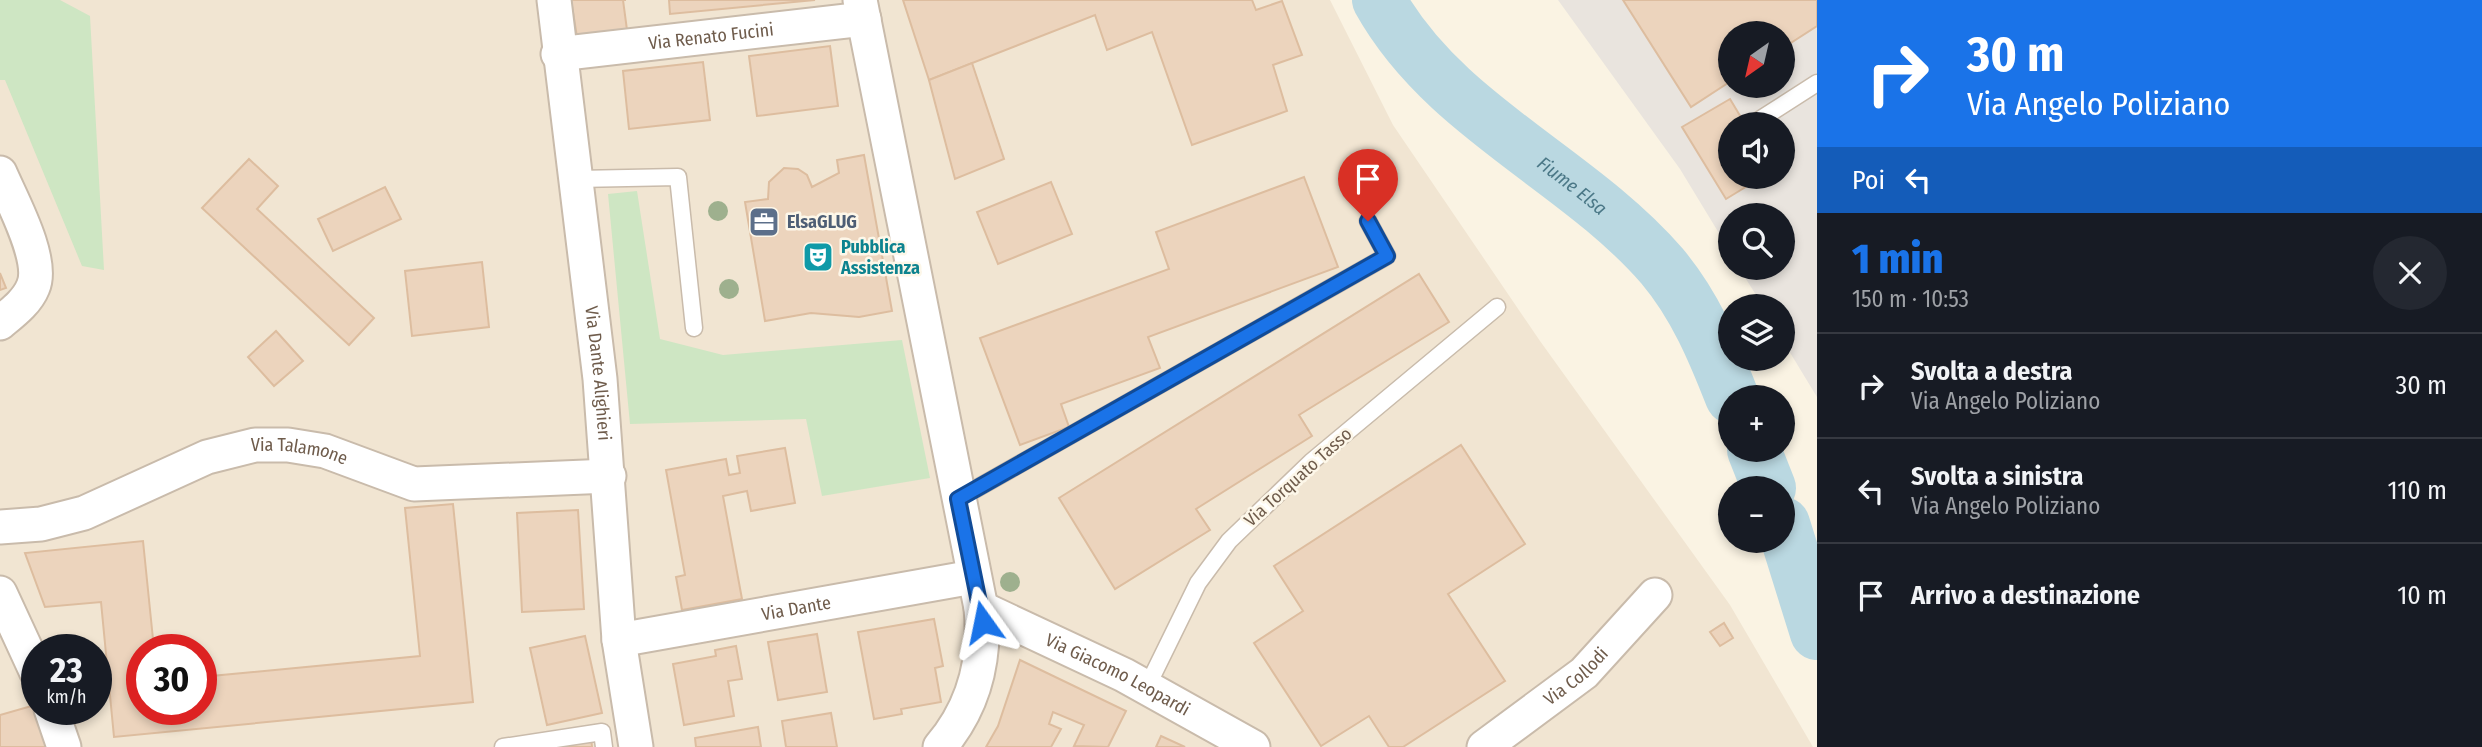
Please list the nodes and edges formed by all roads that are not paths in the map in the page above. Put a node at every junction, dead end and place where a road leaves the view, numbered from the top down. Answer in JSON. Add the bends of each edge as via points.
{"nodes":[{"id":1,"x":554,"y":0,"type":"edge"},
{"id":2,"x":862,"y":10,"type":"edge"},
{"id":3,"x":558,"y":54,"type":"junction"},
{"id":4,"x":1817,"y":83,"type":"edge"},
{"id":5,"x":1772,"y":112,"type":"edge"},
{"id":6,"x":0,"y":173,"type":"edge"},
{"id":7,"x":577,"y":179,"type":"junction"},
{"id":8,"x":1368,"y":221,"type":"dead end"},
{"id":9,"x":1497,"y":307,"type":"dead end"},
{"id":10,"x":0,"y":323,"type":"edge"},
{"id":11,"x":694,"y":328,"type":"dead end"},
{"id":12,"x":608,"y":476,"type":"junction"},
{"id":13,"x":958,"y":499,"type":"junction"},
{"id":14,"x":0,"y":527,"type":"edge"},
{"id":15,"x":977,"y":592,"type":"junction"},
{"id":16,"x":0,"y":593,"type":"edge"},
{"id":17,"x":1655,"y":595,"type":"dead end"},
{"id":18,"x":21,"y":638,"type":"edge"},
{"id":19,"x":620,"y":640,"type":"junction"},
{"id":20,"x":1147,"y":687,"type":"junction"},
{"id":21,"x":56,"y":725,"type":"edge"},
{"id":22,"x":64,"y":747,"type":"edge"},
{"id":23,"x":503,"y":747,"type":"edge"},
{"id":24,"x":604,"y":747,"type":"edge"},
{"id":25,"x":636,"y":747,"type":"edge"},
{"id":26,"x":940,"y":747,"type":"edge"},
{"id":27,"x":1253,"y":747,"type":"edge"},
{"id":28,"x":1484,"y":747,"type":"edge"}],
"edges":[{"from":1,"to":3,"type":"street","name":"Via Dante Alighieri"},
{"from":2,"to":3,"type":"street","name":"Via Renato Fucini"},
{"from":2,"to":13,"type":"street"},
{"from":3,"to":7,"type":"street","name":"Via Dante Alighieri"},
{"from":4,"to":5,"type":"lane"},
{"from":6,"to":10,"type":"street","via":[[31,247],[37,276],[28,296]]},
{"from":7,"to":11,"type":"lane","via":[[677,177]]},
{"from":7,"to":12,"type":"street","name":"Via Dante Alighieri"},
{"from":8,"to":13,"type":"lane","via":[[1387,256]]},
{"from":9,"to":20,"type":"lane","name":"Via Torquato Tasso","via":[[1311,462],[1229,541],[1198,583]]},
{"from":12,"to":14,"type":"street","name":"Via Talamone","via":[[414,484],[325,451],[255,445],[207,457],[84,513],[41,524]]},
{"from":12,"to":19,"type":"street","name":"Via Dante Alighieri"},
{"from":13,"to":15,"type":"street"},
{"from":15,"to":19,"type":"street","name":"Via Dante"},
{"from":15,"to":20,"type":"street","name":"Via Giacomo Leopardi"},
{"from":15,"to":26,"type":"street","via":[[983,640],[977,681],[965,712]]},
{"from":16,"to":18,"type":"street"},
{"from":17,"to":28,"type":"street","name":"Via Collodi","via":[[1584,673]]},
{"from":19,"to":25,"type":"street","name":"Via Dante Alighieri"},
{"from":20,"to":27,"type":"street","name":"Via Giacomo Leopardi"},
{"from":21,"to":22,"type":"street"},
{"from":23,"to":24,"type":"lane","via":[[602,732]]}]}
